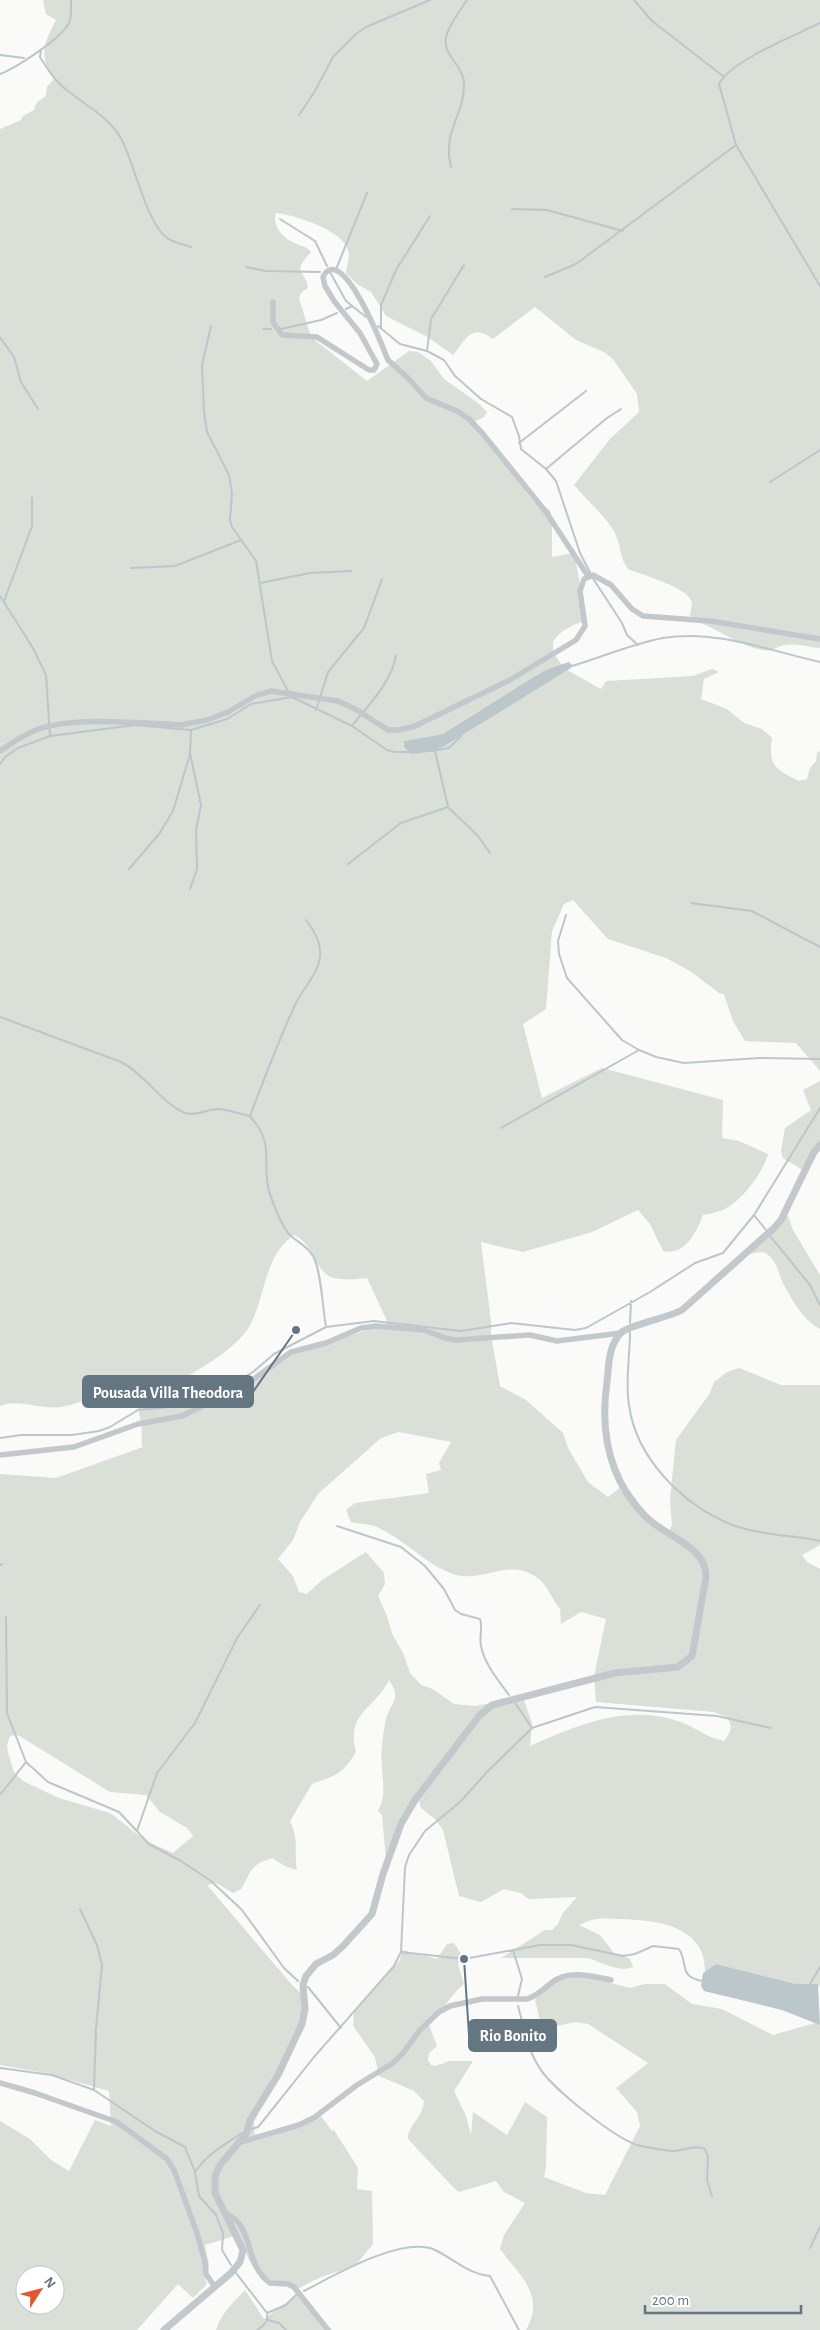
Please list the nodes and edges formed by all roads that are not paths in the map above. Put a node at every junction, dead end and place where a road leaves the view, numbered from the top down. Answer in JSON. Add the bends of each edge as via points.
{"nodes":[{"id":1,"x":273,"y":302,"type":"dead end"},
{"id":2,"x":588,"y":576,"type":"junction"},
{"id":3,"x":820,"y":638,"type":"edge"},
{"id":4,"x":0,"y":751,"type":"edge"},
{"id":5,"x":820,"y":1144,"type":"edge"},
{"id":6,"x":621,"y":1333,"type":"junction"},
{"id":7,"x":0,"y":1455,"type":"edge"},
{"id":8,"x":611,"y":1980,"type":"dead end"},
{"id":9,"x":0,"y":2083,"type":"edge"},
{"id":10,"x":241,"y":2142,"type":"junction"},
{"id":11,"x":226,"y":2214,"type":"junction"},
{"id":12,"x":215,"y":2287,"type":"junction"},
{"id":13,"x":164,"y":2330,"type":"edge"},
{"id":14,"x":328,"y":2330,"type":"edge"}],
"edges":[{"from":1,"to":2,"type":"street","via":[[273,322],[282,335],[317,337],[341,354],[374,370],[377,364],[368,346],[325,286],[323,277],[326,272],[338,272],[370,314],[388,360],[426,398],[457,411],[483,434],[546,512]]},
{"from":2,"to":3,"type":"street","via":[[600,577],[611,585],[632,609],[643,616],[710,621]]},
{"from":2,"to":4,"type":"street","via":[[580,586],[585,626],[576,640],[510,680],[415,726],[388,730],[338,701],[272,691],[196,723],[88,722],[53,726],[24,735]]},
{"from":5,"to":6,"type":"street","via":[[781,1220],[766,1236],[682,1310]]},
{"from":6,"to":7,"type":"street","via":[[557,1341],[530,1335],[462,1340],[424,1330],[361,1328],[326,1343],[290,1352],[244,1386],[182,1416],[138,1424],[74,1447]]},
{"from":6,"to":10,"type":"street","via":[[611,1350],[605,1394],[604,1428],[608,1449],[615,1472],[640,1510],[666,1533],[697,1552],[705,1564],[705,1582],[692,1656],[678,1667],[615,1673],[498,1702],[479,1716],[400,1824],[368,1921],[338,1951],[316,1964],[306,1976],[302,1985],[302,2024]]},
{"from":8,"to":10,"type":"street","via":[[574,1975],[555,1980],[527,1999],[482,1999],[450,2006],[429,2020],[393,2063],[356,2085],[316,2117],[300,2125]]},
{"from":9,"to":12,"type":"street","via":[[117,2122],[167,2159],[197,2233],[206,2274]]},
{"from":10,"to":11,"type":"street","via":[[220,2165],[215,2176],[215,2193]]},
{"from":11,"to":12,"type":"street","via":[[242,2246],[242,2258]]},
{"from":11,"to":14,"type":"street","via":[[236,2219],[244,2231],[259,2274],[270,2283],[294,2287]]},
{"from":12,"to":13,"type":"street"}]}
